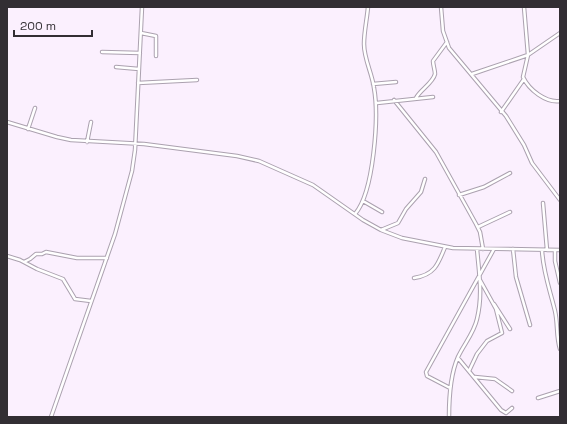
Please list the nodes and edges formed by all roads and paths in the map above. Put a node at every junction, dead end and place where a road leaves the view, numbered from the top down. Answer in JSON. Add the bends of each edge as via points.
{"nodes":[{"id":1,"x":142,"y":7,"type":"edge"},
{"id":2,"x":368,"y":7,"type":"edge"},
{"id":3,"x":441,"y":7,"type":"edge"},
{"id":4,"x":524,"y":7,"type":"edge"},
{"id":5,"x":560,"y":33,"type":"edge"},
{"id":6,"x":141,"y":34,"type":"junction"},
{"id":7,"x":447,"y":42,"type":"junction"},
{"id":8,"x":102,"y":52,"type":"dead end"},
{"id":9,"x":140,"y":53,"type":"junction"},
{"id":10,"x":528,"y":55,"type":"junction"},
{"id":11,"x":156,"y":56,"type":"dead end"},
{"id":12,"x":116,"y":67,"type":"dead end"},
{"id":13,"x":139,"y":69,"type":"junction"},
{"id":14,"x":472,"y":74,"type":"junction"},
{"id":15,"x":197,"y":80,"type":"dead end"},
{"id":16,"x":524,"y":80,"type":"junction"},
{"id":17,"x":396,"y":82,"type":"dead end"},
{"id":18,"x":138,"y":83,"type":"junction"},
{"id":19,"x":373,"y":84,"type":"junction"},
{"id":20,"x":433,"y":97,"type":"dead end"},
{"id":21,"x":416,"y":98,"type":"junction"},
{"id":22,"x":394,"y":100,"type":"junction"},
{"id":23,"x":560,"y":101,"type":"edge"},
{"id":24,"x":377,"y":103,"type":"junction"},
{"id":25,"x":35,"y":108,"type":"dead end"},
{"id":26,"x":501,"y":112,"type":"junction"},
{"id":27,"x":7,"y":122,"type":"edge"},
{"id":28,"x":91,"y":122,"type":"dead end"},
{"id":29,"x":28,"y":129,"type":"junction"},
{"id":30,"x":87,"y":142,"type":"junction"},
{"id":31,"x":134,"y":144,"type":"junction"},
{"id":32,"x":510,"y":173,"type":"dead end"},
{"id":33,"x":425,"y":179,"type":"dead end"},
{"id":34,"x":459,"y":195,"type":"junction"},
{"id":35,"x":560,"y":200,"type":"edge"},
{"id":36,"x":363,"y":201,"type":"junction"},
{"id":37,"x":543,"y":204,"type":"dead end"},
{"id":38,"x":382,"y":212,"type":"dead end"},
{"id":39,"x":510,"y":212,"type":"dead end"},
{"id":40,"x":355,"y":214,"type":"junction"},
{"id":41,"x":478,"y":227,"type":"junction"},
{"id":42,"x":381,"y":230,"type":"junction"},
{"id":43,"x":445,"y":247,"type":"junction"},
{"id":44,"x":477,"y":249,"type":"junction"},
{"id":45,"x":483,"y":249,"type":"junction"},
{"id":46,"x":494,"y":249,"type":"junction"},
{"id":47,"x":513,"y":250,"type":"junction"},
{"id":48,"x":542,"y":250,"type":"junction"},
{"id":49,"x":547,"y":250,"type":"junction"},
{"id":50,"x":555,"y":250,"type":"junction"},
{"id":51,"x":560,"y":250,"type":"edge"},
{"id":52,"x":7,"y":256,"type":"edge"},
{"id":53,"x":107,"y":258,"type":"junction"},
{"id":54,"x":23,"y":262,"type":"junction"},
{"id":55,"x":414,"y":278,"type":"dead end"},
{"id":56,"x":480,"y":278,"type":"junction"},
{"id":57,"x":560,"y":283,"type":"edge"},
{"id":58,"x":490,"y":298,"type":"junction"},
{"id":59,"x":91,"y":302,"type":"junction"},
{"id":60,"x":530,"y":325,"type":"dead end"},
{"id":61,"x":510,"y":329,"type":"dead end"},
{"id":62,"x":560,"y":349,"type":"edge"},
{"id":63,"x":458,"y":358,"type":"junction"},
{"id":64,"x":469,"y":371,"type":"junction"},
{"id":65,"x":474,"y":377,"type":"junction"},
{"id":66,"x":450,"y":388,"type":"junction"},
{"id":67,"x":512,"y":391,"type":"dead end"},
{"id":68,"x":560,"y":391,"type":"edge"},
{"id":69,"x":538,"y":398,"type":"dead end"},
{"id":70,"x":512,"y":408,"type":"dead end"},
{"id":71,"x":51,"y":417,"type":"edge"},
{"id":72,"x":449,"y":417,"type":"edge"}],
"edges":[{"from":1,"to":6,"type":"street"},
{"from":2,"to":19,"type":"street","via":[[364,44]]},
{"from":3,"to":7,"type":"street","via":[[443,31]]},
{"from":4,"to":10,"type":"street"},
{"from":5,"to":10,"type":"street"},
{"from":6,"to":9,"type":"street"},
{"from":6,"to":11,"type":"street","via":[[156,36]]},
{"from":7,"to":14,"type":"street","via":[[449,48]]},
{"from":7,"to":21,"type":"street","via":[[433,61],[434,78]]},
{"from":8,"to":9,"type":"street"},
{"from":9,"to":13,"type":"street"},
{"from":10,"to":14,"type":"street"},
{"from":10,"to":16,"type":"street","via":[[527,65],[522,74]]},
{"from":12,"to":13,"type":"street"},
{"from":13,"to":18,"type":"street"},
{"from":14,"to":26,"type":"street"},
{"from":15,"to":18,"type":"street"},
{"from":16,"to":23,"type":"street","via":[[547,101]]},
{"from":16,"to":26,"type":"street"},
{"from":17,"to":19,"type":"street"},
{"from":18,"to":31,"type":"street"},
{"from":19,"to":24,"type":"street"},
{"from":20,"to":21,"type":"street"},
{"from":21,"to":22,"type":"street"},
{"from":22,"to":24,"type":"street"},
{"from":22,"to":34,"type":"street","via":[[436,152]]},
{"from":24,"to":36,"type":"street","via":[[374,150]]},
{"from":25,"to":29,"type":"street"},
{"from":26,"to":35,"type":"street","via":[[515,129],[532,164]]},
{"from":27,"to":29,"type":"street"},
{"from":28,"to":30,"type":"street"},
{"from":29,"to":30,"type":"street"},
{"from":30,"to":31,"type":"street"},
{"from":31,"to":40,"type":"street","via":[[259,161],[313,185]]},
{"from":31,"to":53,"type":"street","via":[[132,171]]},
{"from":32,"to":34,"type":"street","via":[[484,187]]},
{"from":33,"to":42,"type":"street","via":[[421,192],[398,223]]},
{"from":34,"to":41,"type":"street"},
{"from":36,"to":38,"type":"street"},
{"from":36,"to":40,"type":"street"},
{"from":37,"to":49,"type":"street"},
{"from":39,"to":41,"type":"street"},
{"from":40,"to":42,"type":"street"},
{"from":41,"to":45,"type":"street"},
{"from":42,"to":43,"type":"street","via":[[402,238]]},
{"from":43,"to":44,"type":"street"},
{"from":43,"to":55,"type":"street","via":[[430,273]]},
{"from":44,"to":45,"type":"street"},
{"from":44,"to":56,"type":"street"},
{"from":45,"to":46,"type":"street"},
{"from":46,"to":47,"type":"street"},
{"from":46,"to":56,"type":"street"},
{"from":47,"to":48,"type":"street"},
{"from":47,"to":60,"type":"street","via":[[516,277]]},
{"from":48,"to":49,"type":"street"},
{"from":48,"to":62,"type":"street","via":[[544,274],[555,312]]},
{"from":49,"to":50,"type":"street"},
{"from":50,"to":51,"type":"street"},
{"from":50,"to":57,"type":"street"},
{"from":52,"to":54,"type":"street"},
{"from":53,"to":54,"type":"street","via":[[77,258],[46,252],[36,254]]},
{"from":53,"to":59,"type":"street"},
{"from":54,"to":59,"type":"street","via":[[63,279],[75,299]]},
{"from":56,"to":58,"type":"street"},
{"from":56,"to":63,"type":"street","via":[[481,298],[477,321]]},
{"from":56,"to":66,"type":"street","via":[[426,372],[427,376]]},
{"from":58,"to":61,"type":"street"},
{"from":58,"to":64,"type":"street","via":[[496,309],[502,333],[487,341]]},
{"from":59,"to":71,"type":"street"},
{"from":63,"to":64,"type":"street"},
{"from":63,"to":66,"type":"street"},
{"from":64,"to":65,"type":"street"},
{"from":65,"to":67,"type":"street","via":[[495,380]]},
{"from":65,"to":70,"type":"street","via":[[503,412],[509,412]]},
{"from":66,"to":72,"type":"street"},
{"from":68,"to":69,"type":"street"}]}
